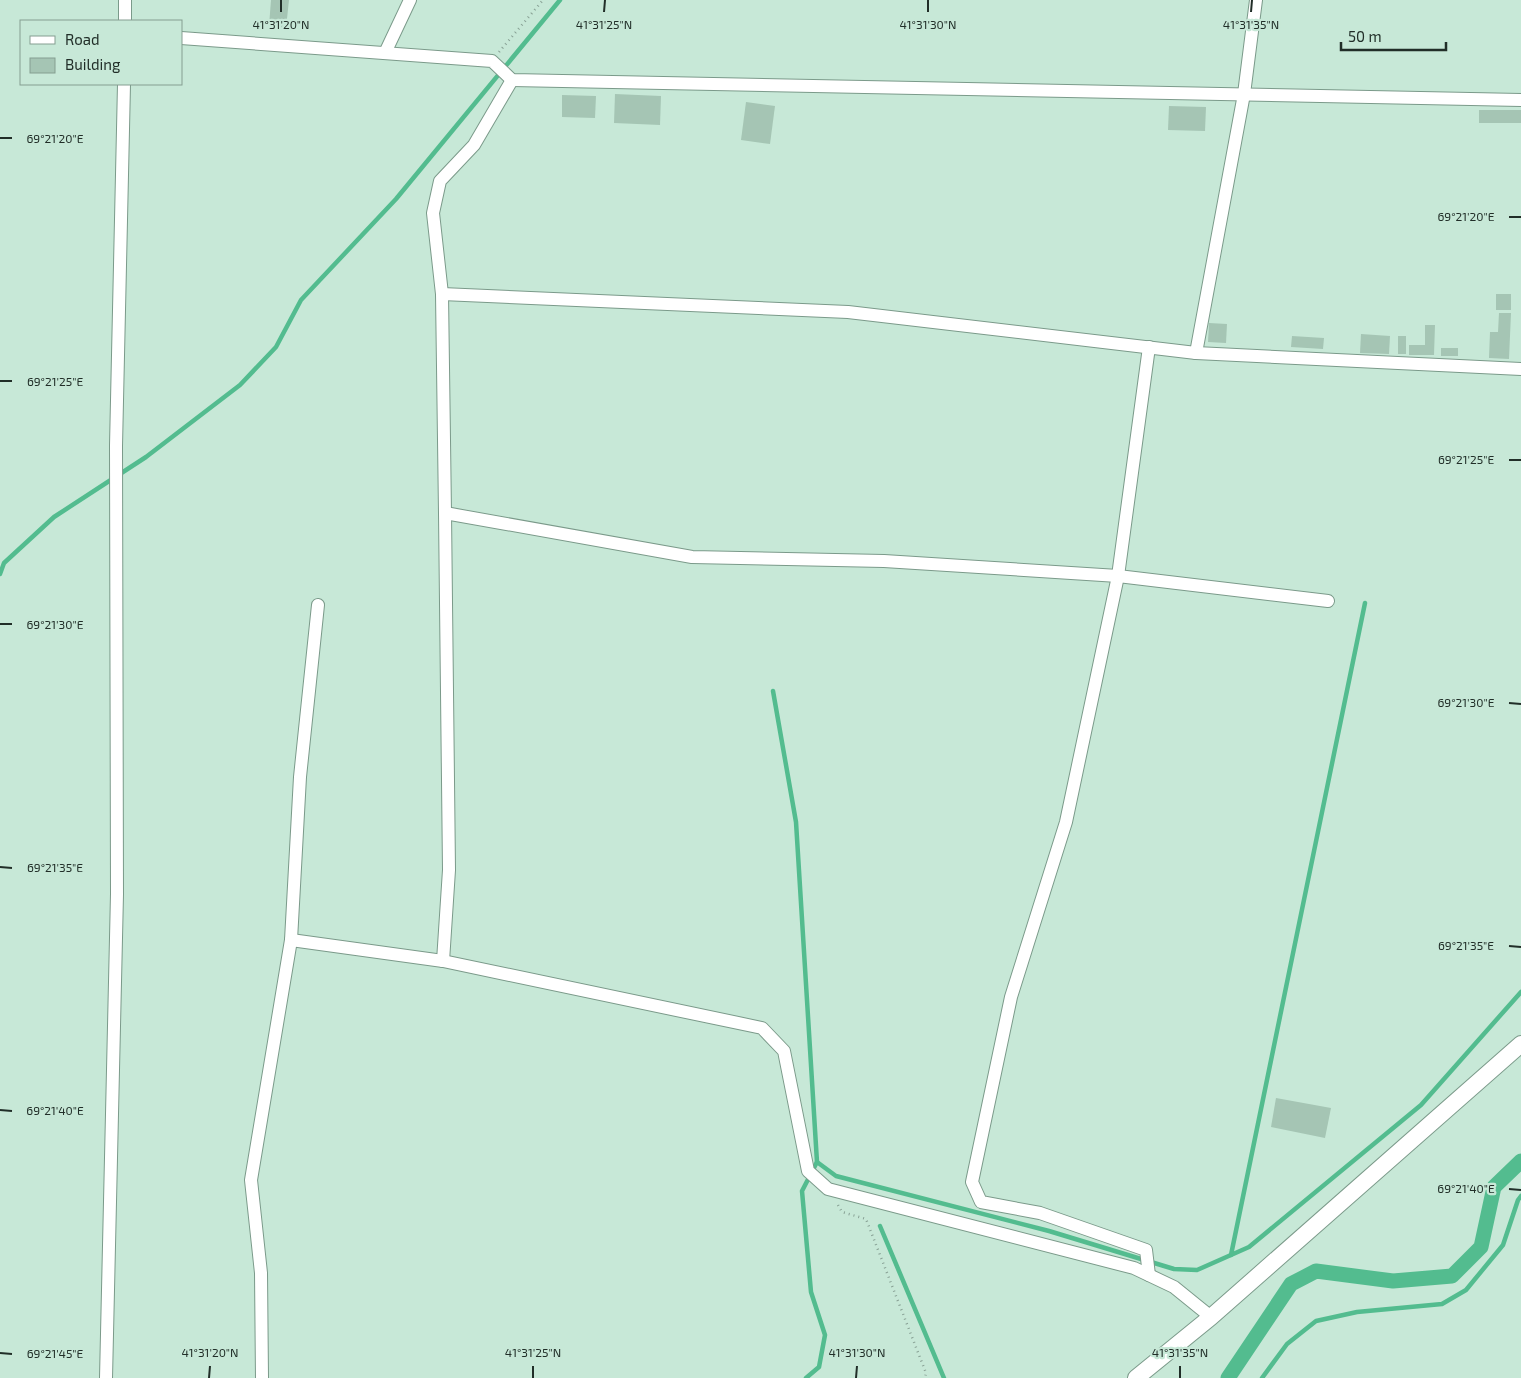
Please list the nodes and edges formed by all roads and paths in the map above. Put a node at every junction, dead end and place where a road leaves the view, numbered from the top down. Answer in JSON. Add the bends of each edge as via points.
{"nodes":[{"id":1,"x":126,"y":0,"type":"edge"},
{"id":2,"x":410,"y":0,"type":"edge"},
{"id":3,"x":543,"y":0,"type":"edge"},
{"id":4,"x":1256,"y":0,"type":"edge"},
{"id":5,"x":125,"y":20,"type":"edge"},
{"id":6,"x":182,"y":38,"type":"edge"},
{"id":7,"x":385,"y":53,"type":"junction"},
{"id":8,"x":492,"y":61,"type":"junction"},
{"id":9,"x":512,"y":80,"type":"junction"},
{"id":10,"x":124,"y":85,"type":"edge"},
{"id":11,"x":1244,"y":94,"type":"junction"},
{"id":12,"x":1521,"y":100,"type":"edge"},
{"id":13,"x":442,"y":294,"type":"junction"},
{"id":14,"x":1149,"y":347,"type":"junction"},
{"id":15,"x":1196,"y":353,"type":"junction"},
{"id":16,"x":1521,"y":369,"type":"edge"},
{"id":17,"x":445,"y":513,"type":"junction"},
{"id":18,"x":1118,"y":576,"type":"junction"},
{"id":19,"x":1328,"y":601,"type":"dead end"},
{"id":20,"x":318,"y":604,"type":"dead end"},
{"id":21,"x":291,"y":940,"type":"junction"},
{"id":22,"x":443,"y":961,"type":"junction"},
{"id":23,"x":1521,"y":1044,"type":"edge"},
{"id":24,"x":828,"y":1189,"type":"junction"},
{"id":25,"x":1148,"y":1275,"type":"junction"},
{"id":26,"x":1211,"y":1317,"type":"junction"},
{"id":27,"x":106,"y":1378,"type":"edge"},
{"id":28,"x":262,"y":1378,"type":"edge"},
{"id":29,"x":925,"y":1378,"type":"edge"},
{"id":30,"x":1136,"y":1378,"type":"edge"}],
"edges":[{"from":1,"to":5,"type":"street"},
{"from":2,"to":7,"type":"street"},
{"from":3,"to":8,"type":"path"},
{"from":4,"to":11,"type":"street"},
{"from":6,"to":7,"type":"street"},
{"from":7,"to":8,"type":"street"},
{"from":8,"to":9,"type":"street"},
{"from":9,"to":11,"type":"street"},
{"from":9,"to":13,"type":"street","via":[[474,145],[440,181],[433,213]]},
{"from":10,"to":27,"type":"street","via":[[116,482],[117,904]]},
{"from":11,"to":12,"type":"street"},
{"from":11,"to":15,"type":"street"},
{"from":13,"to":14,"type":"street","via":[[848,312]]},
{"from":13,"to":17,"type":"street"},
{"from":14,"to":15,"type":"street"},
{"from":14,"to":18,"type":"street"},
{"from":15,"to":16,"type":"street"},
{"from":17,"to":18,"type":"street","via":[[692,557],[884,560]]},
{"from":17,"to":22,"type":"street","via":[[449,870]]},
{"from":18,"to":19,"type":"street"},
{"from":18,"to":25,"type":"street","via":[[1066,822],[1011,997],[972,1182],[981,1202],[1040,1213],[1146,1250]]},
{"from":20,"to":21,"type":"street","via":[[300,777]]},
{"from":21,"to":22,"type":"street"},
{"from":21,"to":28,"type":"street","via":[[251,1180],[260,1273]]},
{"from":22,"to":24,"type":"street","via":[[762,1028],[784,1051],[808,1171]]},
{"from":23,"to":26,"type":"street"},
{"from":24,"to":25,"type":"street","via":[[1134,1268]]},
{"from":24,"to":29,"type":"path","via":[[842,1212],[866,1219],[926,1373]]},
{"from":25,"to":26,"type":"street","via":[[1174,1287]]},
{"from":26,"to":30,"type":"street"}]}
